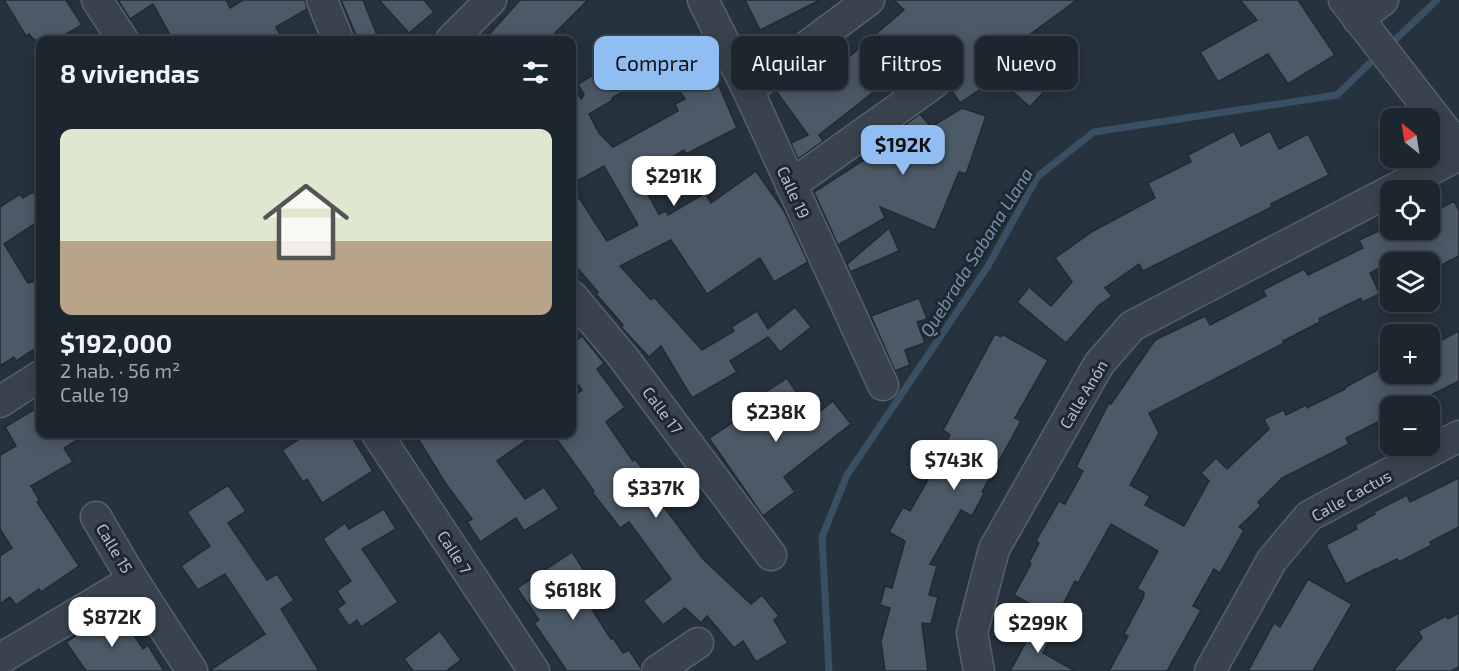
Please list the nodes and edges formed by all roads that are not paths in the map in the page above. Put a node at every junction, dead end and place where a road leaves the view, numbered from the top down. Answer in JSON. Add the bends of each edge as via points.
{"nodes":[{"id":1,"x":97,"y":0,"type":"edge"},
{"id":2,"x":322,"y":0,"type":"edge"},
{"id":3,"x":491,"y":0,"type":"edge"},
{"id":4,"x":703,"y":0,"type":"edge"},
{"id":5,"x":868,"y":0,"type":"edge"},
{"id":6,"x":1383,"y":0,"type":"edge"},
{"id":7,"x":1351,"y":9,"type":"edge"},
{"id":8,"x":120,"y":36,"type":"edge"},
{"id":9,"x":336,"y":36,"type":"edge"},
{"id":10,"x":455,"y":36,"type":"edge"},
{"id":11,"x":820,"y":36,"type":"edge"},
{"id":12,"x":731,"y":56,"type":"edge"},
{"id":13,"x":748,"y":90,"type":"edge"},
{"id":14,"x":924,"y":90,"type":"edge"},
{"id":15,"x":1459,"y":148,"type":"edge"},
{"id":16,"x":1459,"y":155,"type":"edge"},
{"id":17,"x":1412,"y":180,"type":"edge"},
{"id":18,"x":791,"y":185,"type":"junction"},
{"id":19,"x":1380,"y":197,"type":"edge"},
{"id":20,"x":576,"y":301,"type":"edge"},
{"id":21,"x":36,"y":378,"type":"edge"},
{"id":22,"x":883,"y":385,"type":"dead end"},
{"id":23,"x":3,"y":393,"type":"edge"},
{"id":24,"x":1459,"y":436,"type":"edge"},
{"id":25,"x":380,"y":438,"type":"edge"},
{"id":26,"x":96,"y":517,"type":"dead end"},
{"id":27,"x":771,"y":555,"type":"dead end"},
{"id":28,"x":133,"y":580,"type":"junction"},
{"id":29,"x":698,"y":643,"type":"dead end"},
{"id":30,"x":0,"y":659,"type":"edge"},
{"id":31,"x":192,"y":671,"type":"edge"},
{"id":32,"x":534,"y":671,"type":"edge"},
{"id":33,"x":657,"y":671,"type":"edge"},
{"id":34,"x":979,"y":671,"type":"edge"},
{"id":35,"x":1210,"y":671,"type":"edge"}],
"edges":[{"from":1,"to":8,"type":"street"},
{"from":2,"to":9,"type":"street"},
{"from":3,"to":10,"type":"street"},
{"from":4,"to":12,"type":"street","name":"Calle 19"},
{"from":5,"to":11,"type":"street"},
{"from":6,"to":7,"type":"street"},
{"from":7,"to":15,"type":"street"},
{"from":13,"to":18,"type":"street","name":"Calle 19"},
{"from":14,"to":18,"type":"street"},
{"from":16,"to":17,"type":"street","name":"Calle Anón"},
{"from":18,"to":22,"type":"street","name":"Calle 19"},
{"from":19,"to":34,"type":"street","name":"Calle Anón","via":[[1132,326],[1099,364],[994,549],[972,633]]},
{"from":20,"to":27,"type":"street","name":"Calle 17","via":[[623,357]]},
{"from":21,"to":23,"type":"street"},
{"from":24,"to":35,"type":"street","name":"Calle Cactus","via":[[1309,516],[1272,560]]},
{"from":25,"to":32,"type":"street","name":"Calle 7"},
{"from":26,"to":28,"type":"street","name":"Calle 15"},
{"from":28,"to":30,"type":"street"},
{"from":28,"to":31,"type":"street","name":"Calle 15"},
{"from":29,"to":33,"type":"street"}]}
